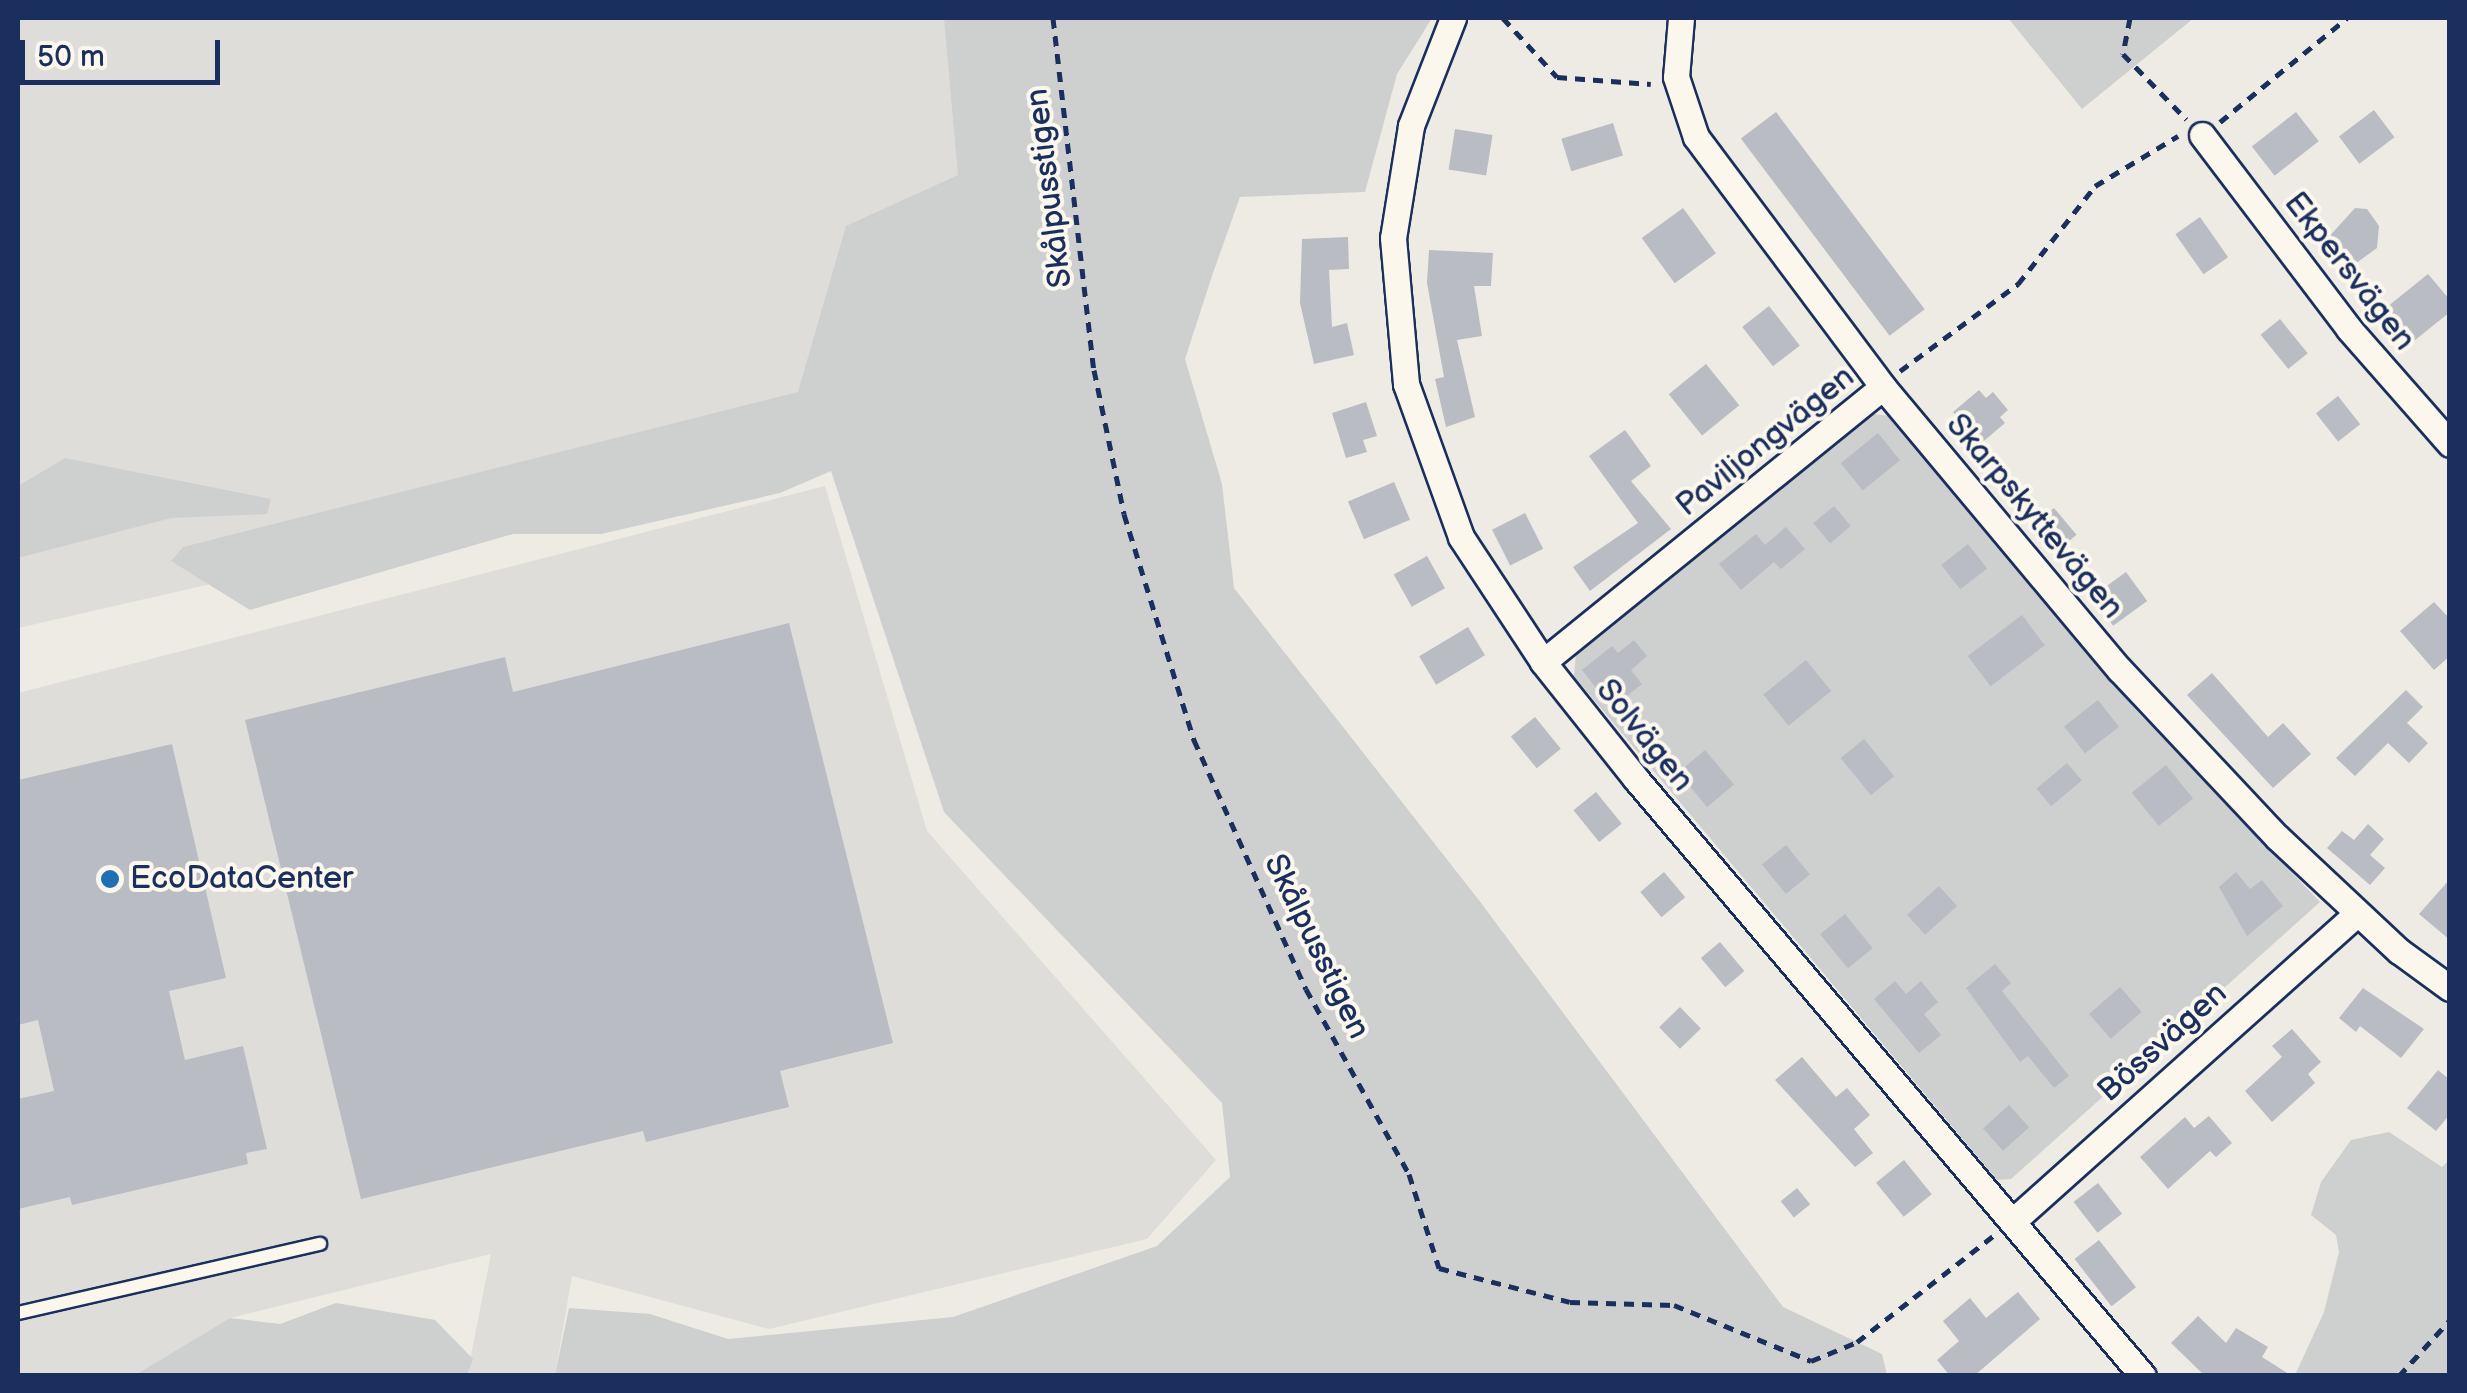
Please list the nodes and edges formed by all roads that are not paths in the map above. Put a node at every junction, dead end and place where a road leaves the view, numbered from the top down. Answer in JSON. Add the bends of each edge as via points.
{"nodes":[{"id":1,"x":1453,"y":18,"type":"edge"},
{"id":2,"x":1681,"y":18,"type":"edge"},
{"id":3,"x":2202,"y":136,"type":"road end"},
{"id":4,"x":1883,"y":387,"type":"junction"},
{"id":5,"x":2450,"y":444,"type":"edge"},
{"id":6,"x":1543,"y":662,"type":"junction"},
{"id":7,"x":2357,"y":913,"type":"junction"},
{"id":8,"x":2450,"y":988,"type":"edge"},
{"id":9,"x":2012,"y":1220,"type":"junction"},
{"id":10,"x":320,"y":1244,"type":"dead end"},
{"id":11,"x":18,"y":1313,"type":"edge"},
{"id":12,"x":2143,"y":1376,"type":"edge"}],
"edges":[{"from":1,"to":6,"type":"street","name":"Solvägen","via":[[1411,126],[1398,189],[1399,351],[1460,537]]},
{"from":2,"to":4,"type":"street","name":"Skarpskyttevägen","via":[[1678,86],[1710,161]]},
{"from":3,"to":5,"type":"street","name":"Ekpersvägen","via":[[2349,328]]},
{"from":4,"to":6,"type":"street","name":"Paviljongvägen"},
{"from":4,"to":7,"type":"street","name":"Skarpskyttevägen","via":[[2120,670]]},
{"from":6,"to":9,"type":"street","name":"Solvägen"},
{"from":7,"to":8,"type":"street","name":"Skarpskyttevägen"},
{"from":7,"to":9,"type":"street","name":"Bössvägen"},
{"from":9,"to":12,"type":"street","name":"Solvägen"},
{"from":10,"to":11,"type":"lane"}]}
